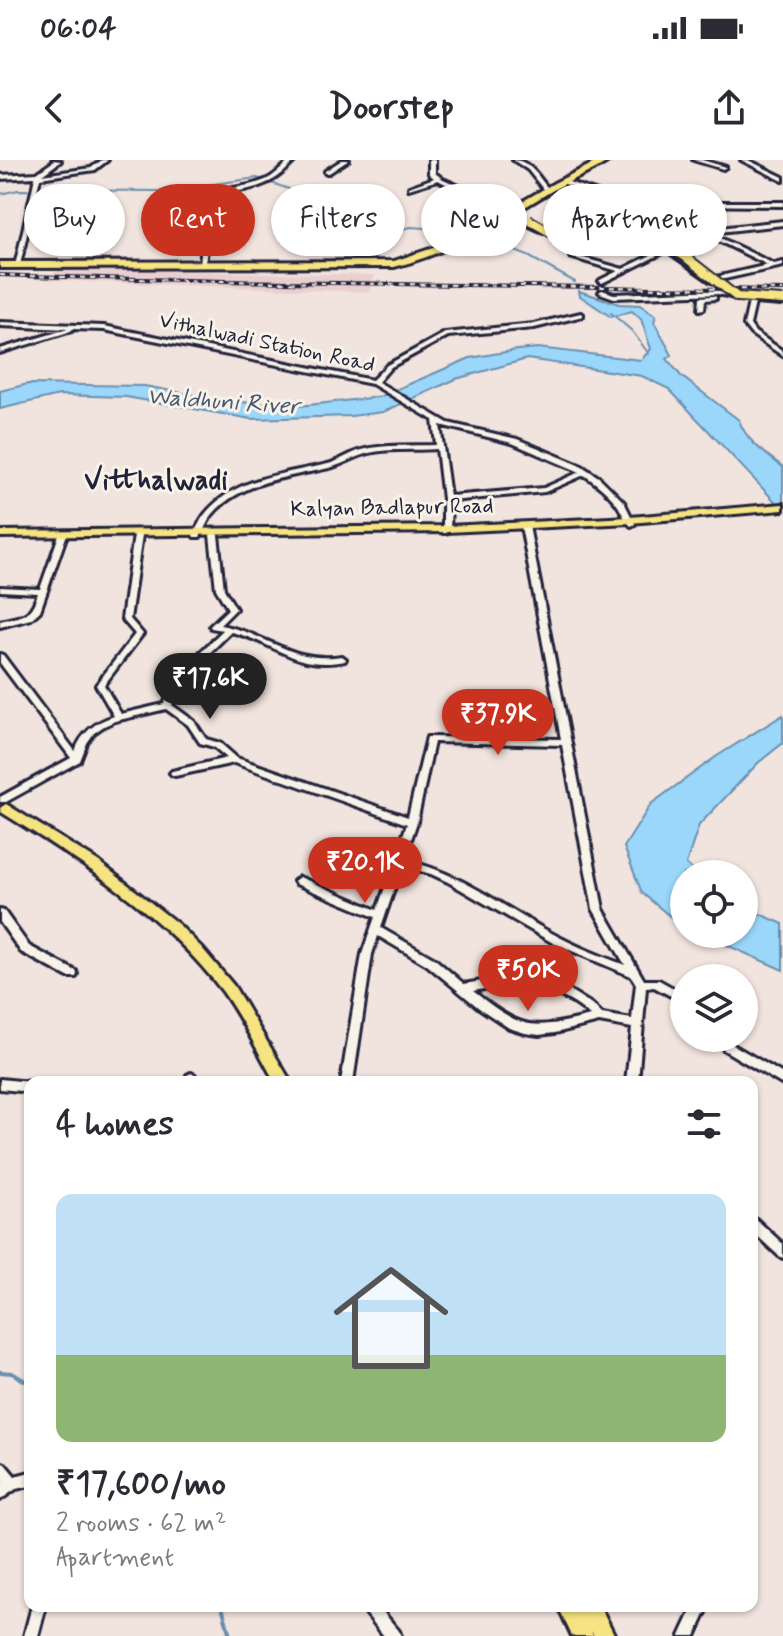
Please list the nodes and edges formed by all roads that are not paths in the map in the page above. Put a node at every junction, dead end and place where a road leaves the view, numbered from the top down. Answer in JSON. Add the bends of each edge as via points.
{"nodes":[{"id":1,"x":55,"y":160,"type":"edge"},
{"id":2,"x":105,"y":160,"type":"edge"},
{"id":3,"x":293,"y":160,"type":"edge"},
{"id":4,"x":346,"y":160,"type":"edge"},
{"id":5,"x":432,"y":160,"type":"edge"},
{"id":6,"x":516,"y":160,"type":"edge"},
{"id":7,"x":595,"y":160,"type":"edge"},
{"id":8,"x":605,"y":160,"type":"edge"},
{"id":9,"x":696,"y":160,"type":"edge"},
{"id":10,"x":744,"y":160,"type":"edge"},
{"id":11,"x":723,"y":167,"type":"dead end"},
{"id":12,"x":327,"y":172,"type":"dead end"},
{"id":13,"x":38,"y":176,"type":"junction"},
{"id":14,"x":0,"y":177,"type":"edge"},
{"id":15,"x":781,"y":177,"type":"edge"},
{"id":16,"x":438,"y":178,"type":"junction"},
{"id":17,"x":564,"y":182,"type":"junction"},
{"id":18,"x":446,"y":184,"type":"edge"},
{"id":19,"x":552,"y":184,"type":"edge"},
{"id":20,"x":570,"y":184,"type":"edge"},
{"id":21,"x":543,"y":185,"type":"edge"},
{"id":22,"x":411,"y":188,"type":"dead end"},
{"id":23,"x":543,"y":190,"type":"edge"},
{"id":24,"x":727,"y":203,"type":"edge"},
{"id":25,"x":783,"y":204,"type":"edge"},
{"id":26,"x":527,"y":206,"type":"edge"},
{"id":27,"x":527,"y":208,"type":"edge"},
{"id":28,"x":527,"y":219,"type":"edge"},
{"id":29,"x":783,"y":223,"type":"edge"},
{"id":30,"x":727,"y":229,"type":"edge"},
{"id":31,"x":727,"y":243,"type":"edge"},
{"id":32,"x":430,"y":256,"type":"edge"},
{"id":33,"x":650,"y":256,"type":"edge"},
{"id":34,"x":677,"y":256,"type":"edge"},
{"id":35,"x":573,"y":257,"type":"dead end"},
{"id":36,"x":0,"y":264,"type":"edge"},
{"id":37,"x":17,"y":264,"type":"junction"},
{"id":38,"x":203,"y":264,"type":"junction"},
{"id":39,"x":783,"y":264,"type":"edge"},
{"id":40,"x":774,"y":266,"type":"junction"},
{"id":41,"x":620,"y":268,"type":"junction"},
{"id":42,"x":602,"y":281,"type":"dead end"},
{"id":43,"x":602,"y":292,"type":"dead end"},
{"id":44,"x":731,"y":297,"type":"junction"},
{"id":45,"x":783,"y":301,"type":"edge"},
{"id":46,"x":752,"y":302,"type":"junction"},
{"id":47,"x":701,"y":309,"type":"dead end"},
{"id":48,"x":581,"y":315,"type":"dead end"},
{"id":49,"x":0,"y":324,"type":"edge"},
{"id":50,"x":72,"y":328,"type":"junction"},
{"id":51,"x":0,"y":349,"type":"edge"},
{"id":52,"x":783,"y":354,"type":"edge"},
{"id":53,"x":378,"y":384,"type":"junction"},
{"id":54,"x":436,"y":419,"type":"junction"},
{"id":55,"x":438,"y":447,"type":"junction"},
{"id":56,"x":585,"y":472,"type":"junction"},
{"id":57,"x":447,"y":499,"type":"junction"},
{"id":58,"x":783,"y":507,"type":"edge"},
{"id":59,"x":773,"y":514,"type":"edge"},
{"id":60,"x":631,"y":522,"type":"junction"},
{"id":61,"x":526,"y":528,"type":"junction"},
{"id":62,"x":447,"y":530,"type":"junction"},
{"id":63,"x":198,"y":533,"type":"junction"},
{"id":64,"x":138,"y":535,"type":"junction"},
{"id":65,"x":214,"y":535,"type":"junction"},
{"id":66,"x":0,"y":536,"type":"edge"},
{"id":67,"x":62,"y":536,"type":"junction"},
{"id":68,"x":0,"y":589,"type":"edge"},
{"id":69,"x":41,"y":591,"type":"junction"},
{"id":70,"x":0,"y":624,"type":"edge"},
{"id":71,"x":229,"y":629,"type":"junction"},
{"id":72,"x":0,"y":657,"type":"edge"},
{"id":73,"x":342,"y":659,"type":"dead end"},
{"id":74,"x":167,"y":706,"type":"junction"},
{"id":75,"x":118,"y":716,"type":"junction"},
{"id":76,"x":567,"y":742,"type":"junction"},
{"id":77,"x":77,"y":759,"type":"junction"},
{"id":78,"x":233,"y":759,"type":"junction"},
{"id":79,"x":175,"y":773,"type":"dead end"},
{"id":80,"x":1,"y":806,"type":"edge"},
{"id":81,"x":412,"y":822,"type":"junction"},
{"id":82,"x":398,"y":862,"type":"junction"},
{"id":83,"x":299,"y":881,"type":"dead end"},
{"id":84,"x":0,"y":914,"type":"edge"},
{"id":85,"x":380,"y":915,"type":"junction"},
{"id":86,"x":375,"y":929,"type":"junction"},
{"id":87,"x":634,"y":973,"type":"junction"},
{"id":88,"x":72,"y":974,"type":"dead end"},
{"id":89,"x":641,"y":984,"type":"junction"},
{"id":90,"x":462,"y":989,"type":"junction"},
{"id":91,"x":670,"y":991,"type":"edge"},
{"id":92,"x":599,"y":1018,"type":"junction"},
{"id":93,"x":637,"y":1024,"type":"junction"},
{"id":94,"x":249,"y":1031,"type":"junction"},
{"id":95,"x":736,"y":1052,"type":"edge"},
{"id":96,"x":272,"y":1076,"type":"edge"},
{"id":97,"x":279,"y":1076,"type":"edge"},
{"id":98,"x":348,"y":1076,"type":"edge"},
{"id":99,"x":633,"y":1076,"type":"edge"},
{"id":100,"x":783,"y":1080,"type":"edge"},
{"id":101,"x":0,"y":1084,"type":"edge"},
{"id":102,"x":24,"y":1086,"type":"edge"},
{"id":103,"x":758,"y":1229,"type":"edge"},
{"id":104,"x":783,"y":1252,"type":"edge"},
{"id":105,"x":0,"y":1469,"type":"edge"},
{"id":106,"x":24,"y":1480,"type":"edge"},
{"id":107,"x":13,"y":1483,"type":"junction"},
{"id":108,"x":0,"y":1493,"type":"edge"},
{"id":109,"x":37,"y":1612,"type":"edge"},
{"id":110,"x":374,"y":1612,"type":"edge"},
{"id":111,"x":571,"y":1612,"type":"edge"},
{"id":112,"x":592,"y":1612,"type":"edge"},
{"id":113,"x":699,"y":1612,"type":"edge"},
{"id":114,"x":31,"y":1636,"type":"edge"},
{"id":115,"x":394,"y":1636,"type":"edge"},
{"id":116,"x":583,"y":1636,"type":"edge"},
{"id":117,"x":605,"y":1636,"type":"edge"},
{"id":118,"x":687,"y":1636,"type":"edge"}],
"edges":[{"from":1,"to":13,"type":"street"},
{"from":2,"to":13,"type":"street","via":[[93,169]]},
{"from":3,"to":38,"type":"street","via":[[279,178],[200,203]]},
{"from":4,"to":12,"type":"street"},
{"from":5,"to":16,"type":"street","via":[[431,172]]},
{"from":6,"to":21,"type":"street"},
{"from":7,"to":19,"type":"main road"},
{"from":8,"to":17,"type":"main road"},
{"from":9,"to":11,"type":"street"},
{"from":10,"to":15,"type":"street"},
{"from":13,"to":14,"type":"street"},
{"from":13,"to":37,"type":"street"},
{"from":16,"to":18,"type":"street"},
{"from":16,"to":22,"type":"street"},
{"from":17,"to":20,"type":"street"},
{"from":17,"to":27,"type":"main road"},
{"from":23,"to":26,"type":"main road"},
{"from":24,"to":25,"type":"street"},
{"from":28,"to":45,"type":"main road","bridge":true,"via":[[550,232],[639,235],[683,255],[737,297]]},
{"from":29,"to":30,"type":"street"},
{"from":31,"to":40,"type":"street"},
{"from":32,"to":38,"type":"main road","via":[[368,264]]},
{"from":33,"to":41,"type":"street"},
{"from":34,"to":40,"type":"street","via":[[711,280]]},
{"from":35,"to":41,"type":"street"},
{"from":36,"to":37,"type":"main road"},
{"from":37,"to":38,"type":"main road"},
{"from":39,"to":40,"type":"street"},
{"from":41,"to":42,"type":"street"},
{"from":43,"to":44,"type":"street","via":[[719,292]]},
{"from":44,"to":46,"type":"street"},
{"from":44,"to":47,"type":"street","via":[[702,298]]},
{"from":45,"to":46,"type":"street"},
{"from":46,"to":52,"type":"street","via":[[747,325]]},
{"from":48,"to":53,"type":"street","via":[[534,326],[447,334],[389,366]]},
{"from":49,"to":50,"type":"street","name":"Vithalwadi Station Road"},
{"from":50,"to":51,"type":"street"},
{"from":50,"to":53,"type":"street","name":"Vithalwadi Station Road","via":[[104,328]]},
{"from":53,"to":54,"type":"street","name":"Vithalwadi Station Road"},
{"from":54,"to":55,"type":"street"},
{"from":54,"to":56,"type":"street","name":"Vithalwadi Station Road","via":[[514,441]]},
{"from":55,"to":57,"type":"street"},
{"from":55,"to":63,"type":"street","via":[[366,452],[341,463],[265,479],[225,499],[204,519]]},
{"from":56,"to":57,"type":"street","via":[[545,490]]},
{"from":56,"to":60,"type":"street","name":"Vithalwadi Station Road","via":[[621,504]]},
{"from":57,"to":62,"type":"street"},
{"from":58,"to":59,"type":"main road","name":"Kalyan Badlapur Road"},
{"from":59,"to":60,"type":"main road","name":"Kalyan Badlapur Road"},
{"from":60,"to":61,"type":"main road","name":"Kalyan Badlapur Road"},
{"from":61,"to":62,"type":"main road","name":"Kalyan Badlapur Road"},
{"from":61,"to":76,"type":"street"},
{"from":62,"to":63,"type":"main road","name":"Kalyan Badlapur Road"},
{"from":62,"to":65,"type":"main road","name":"Kalyan Badlapur Road"},
{"from":63,"to":64,"type":"main road","name":"Kalyan Badlapur Road"},
{"from":63,"to":65,"type":"main road","name":"Kalyan Badlapur Road"},
{"from":63,"to":67,"type":"main road","name":"Kalyan Badlapur Road"},
{"from":64,"to":67,"type":"main road","name":"Kalyan Badlapur Road"},
{"from":64,"to":75,"type":"street","via":[[126,619],[139,634],[100,685]]},
{"from":65,"to":71,"type":"street","via":[[220,589],[232,609],[214,626]]},
{"from":66,"to":67,"type":"main road","name":"Kalyan Badlapur Road"},
{"from":67,"to":69,"type":"street"},
{"from":68,"to":69,"type":"street"},
{"from":69,"to":70,"type":"street","via":[[33,614]]},
{"from":71,"to":73,"type":"street","via":[[292,657],[327,663]]},
{"from":71,"to":74,"type":"street","via":[[181,676]]},
{"from":72,"to":77,"type":"street"},
{"from":74,"to":75,"type":"street"},
{"from":74,"to":78,"type":"street","via":[[191,723],[203,741]]},
{"from":75,"to":77,"type":"street","via":[[87,735]]},
{"from":76,"to":81,"type":"street","via":[[430,739]]},
{"from":76,"to":87,"type":"street","via":[[598,909]]},
{"from":77,"to":80,"type":"street"},
{"from":78,"to":79,"type":"street"},
{"from":78,"to":81,"type":"street"},
{"from":80,"to":94,"type":"main road","via":[[157,916],[201,960]]},
{"from":81,"to":82,"type":"street"},
{"from":82,"to":85,"type":"street"},
{"from":82,"to":87,"type":"street","via":[[446,875],[583,954]]},
{"from":83,"to":85,"type":"street"},
{"from":84,"to":88,"type":"street","via":[[25,949]]},
{"from":85,"to":86,"type":"street"},
{"from":86,"to":90,"type":"street","via":[[431,962]]},
{"from":86,"to":98,"type":"street"},
{"from":87,"to":89,"type":"street"},
{"from":89,"to":91,"type":"street","via":[[655,983]]},
{"from":89,"to":93,"type":"street"},
{"from":90,"to":92,"type":"street","via":[[517,979],[541,984],[562,991]]},
{"from":90,"to":92,"type":"street","via":[[496,1015],[533,1033]]},
{"from":92,"to":93,"type":"street"},
{"from":93,"to":99,"type":"street"},
{"from":94,"to":96,"type":"main road"},
{"from":94,"to":97,"type":"main road"},
{"from":95,"to":100,"type":"street"},
{"from":101,"to":102,"type":"street"},
{"from":103,"to":104,"type":"street"},
{"from":105,"to":107,"type":"street"},
{"from":106,"to":107,"type":"street"},
{"from":107,"to":108,"type":"street"},
{"from":109,"to":114,"type":"street"},
{"from":110,"to":115,"type":"street"},
{"from":111,"to":116,"type":"main road"},
{"from":112,"to":117,"type":"main road"},
{"from":113,"to":118,"type":"street"}]}
